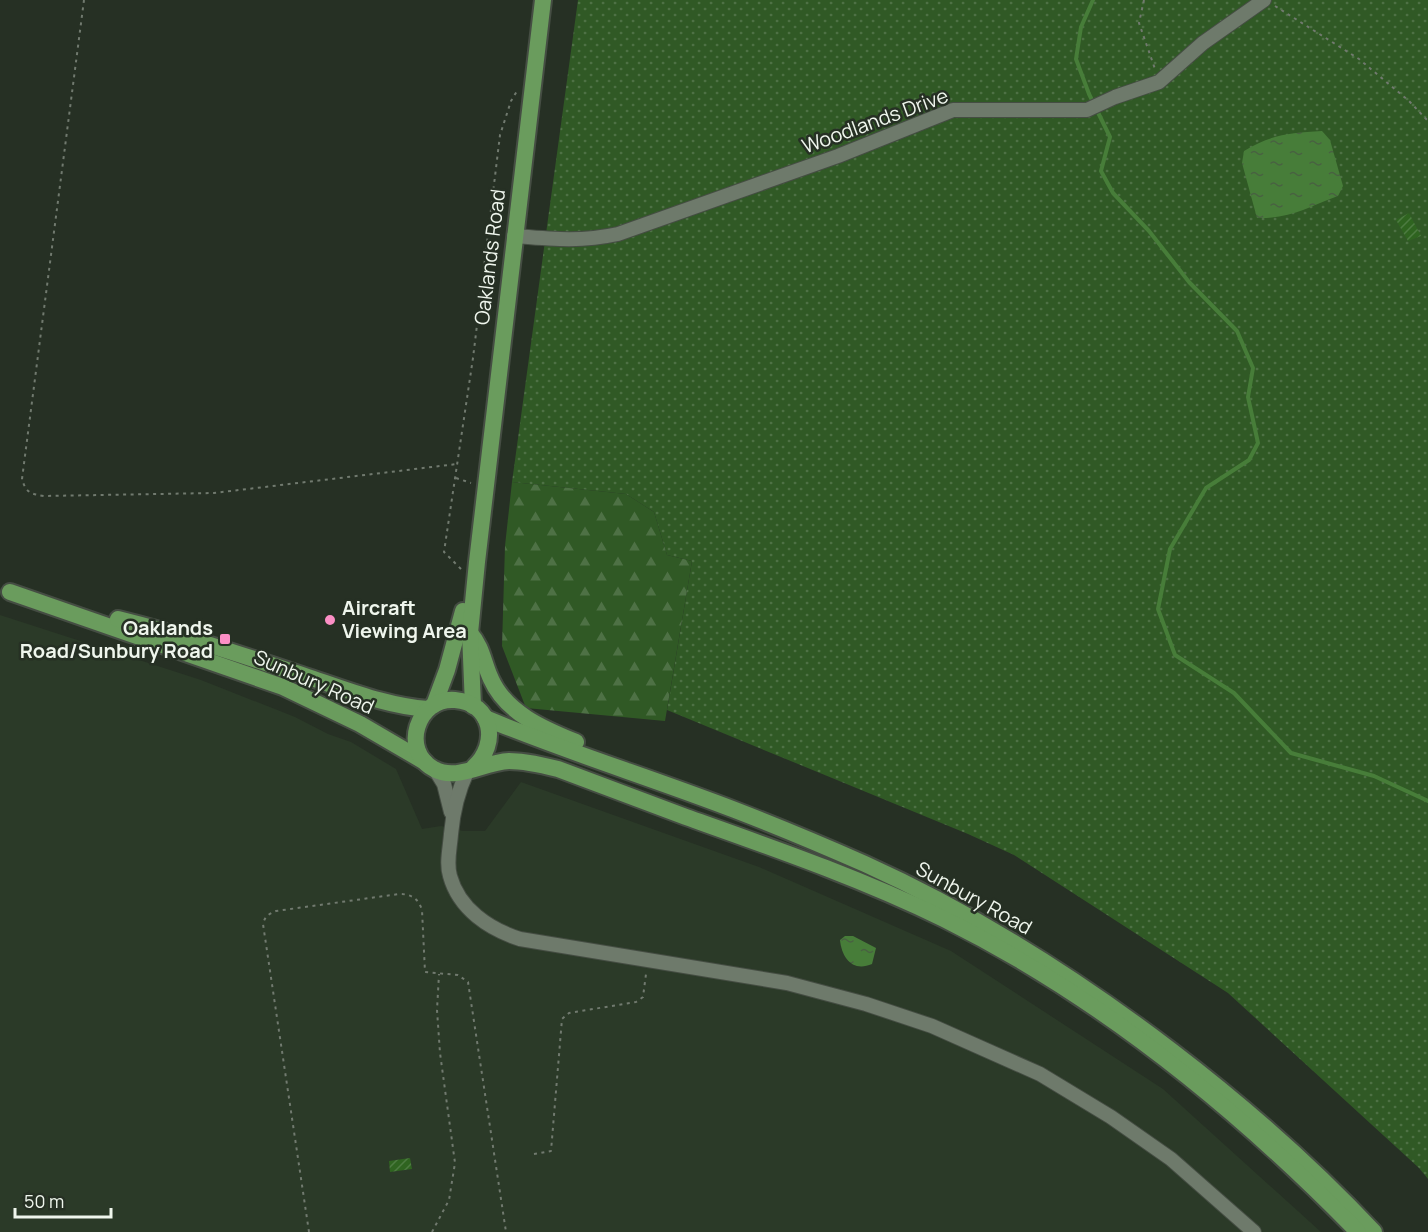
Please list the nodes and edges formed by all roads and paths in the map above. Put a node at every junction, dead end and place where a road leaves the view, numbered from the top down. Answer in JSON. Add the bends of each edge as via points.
{"nodes":[{"id":1,"x":84,"y":0,"type":"edge"},
{"id":2,"x":543,"y":0,"type":"edge"},
{"id":3,"x":1144,"y":0,"type":"edge"},
{"id":4,"x":1269,"y":3,"type":"edge"},
{"id":5,"x":1153,"y":59,"type":"dead end"},
{"id":6,"x":521,"y":83,"type":"dead end"},
{"id":7,"x":1428,"y":121,"type":"edge"},
{"id":8,"x":514,"y":236,"type":"junction"},
{"id":9,"x":457,"y":464,"type":"junction"},
{"id":10,"x":455,"y":478,"type":"junction"},
{"id":11,"x":485,"y":485,"type":"junction"},
{"id":12,"x":481,"y":520,"type":"junction"},
{"id":13,"x":470,"y":577,"type":"junction"},
{"id":14,"x":5,"y":591,"type":"edge"},
{"id":15,"x":465,"y":632,"type":"junction"},
{"id":16,"x":431,"y":707,"type":"junction"},
{"id":17,"x":479,"y":712,"type":"junction"},
{"id":18,"x":430,"y":766,"type":"junction"},
{"id":19,"x":471,"y":770,"type":"junction"},
{"id":20,"x":734,"y":810,"type":"junction"},
{"id":21,"x":452,"y":817,"type":"junction"},
{"id":22,"x":648,"y":959,"type":"junction"},
{"id":23,"x":439,"y":973,"type":"junction"},
{"id":24,"x":534,"y":1154,"type":"dead end"},
{"id":25,"x":309,"y":1232,"type":"edge"},
{"id":26,"x":432,"y":1232,"type":"edge"},
{"id":27,"x":506,"y":1232,"type":"edge"},
{"id":28,"x":1254,"y":1232,"type":"edge"},
{"id":29,"x":1358,"y":1232,"type":"edge"},
{"id":30,"x":1374,"y":1232,"type":"edge"}],
"edges":[{"from":1,"to":9,"type":"path","via":[[22,479],[24,489],[44,496],[214,493]]},
{"from":2,"to":8,"type":"main road","name":"Oaklands Road"},
{"from":3,"to":5,"type":"path","via":[[1139,23]]},
{"from":4,"to":7,"type":"path","via":[[1359,59]]},
{"from":4,"to":8,"type":"lane","name":"Woodlands Drive","via":[[1203,43],[1159,82],[1087,110],[953,110],[838,156],[618,234],[591,240]]},
{"from":6,"to":9,"type":"path","via":[[500,135]]},
{"from":8,"to":11,"type":"main road","name":"Oaklands Road"},
{"from":9,"to":10,"type":"path"},
{"from":10,"to":11,"type":"path"},
{"from":10,"to":13,"type":"path","via":[[444,552]]},
{"from":11,"to":12,"type":"main road","name":"Oaklands Road"},
{"from":12,"to":13,"type":"main road","name":"Oaklands Road"},
{"from":12,"to":15,"type":"main road","name":"Oaklands Road"},
{"from":13,"to":15,"type":"main road","name":"Oaklands Road"},
{"from":14,"to":16,"type":"main road","name":"Sunbury Road","via":[[188,637],[376,700]]},
{"from":14,"to":18,"type":"main road","name":"Sunbury Road","via":[[283,687],[360,724]]},
{"from":15,"to":16,"type":"main road","name":"Oaklands Road"},
{"from":15,"to":17,"type":"main road","name":"Oaklands Road"},
{"from":15,"to":20,"type":"main road","via":[[479,644],[493,683],[531,722]]},
{"from":16,"to":17,"type":"main road","via":[[454,700]]},
{"from":16,"to":18,"type":"main road","via":[[420,718],[415,741],[418,752]]},
{"from":17,"to":19,"type":"main road","via":[[489,728],[490,740],[482,760]]},
{"from":17,"to":20,"type":"main road","name":"Sunbury Road"},
{"from":18,"to":19,"type":"main road","via":[[451,775]]},
{"from":18,"to":21,"type":"lane","via":[[450,801]]},
{"from":19,"to":21,"type":"lane","via":[[458,791]]},
{"from":19,"to":29,"type":"main road","name":"Sunbury Road","via":[[508,761],[558,769],[804,859],[945,920],[1067,990],[1140,1041],[1252,1130]]},
{"from":20,"to":30,"type":"main road","name":"Sunbury Road","via":[[940,900],[1070,977],[1228,1095]]},
{"from":21,"to":22,"type":"lane","via":[[450,875],[458,894],[488,926],[520,939]]},
{"from":22,"to":24,"type":"path","via":[[643,997],[636,1002],[569,1013],[562,1019],[551,1151]]},
{"from":22,"to":28,"type":"lane","via":[[787,983],[866,1004],[942,1030],[1040,1074],[1111,1116],[1171,1159]]},
{"from":23,"to":25,"type":"path","via":[[425,972],[422,910],[414,897],[406,894],[276,911],[264,919]]},
{"from":23,"to":26,"type":"path","via":[[440,1053],[454,1163],[449,1200]]},
{"from":23,"to":27,"type":"path","via":[[458,975],[468,982]]}]}
